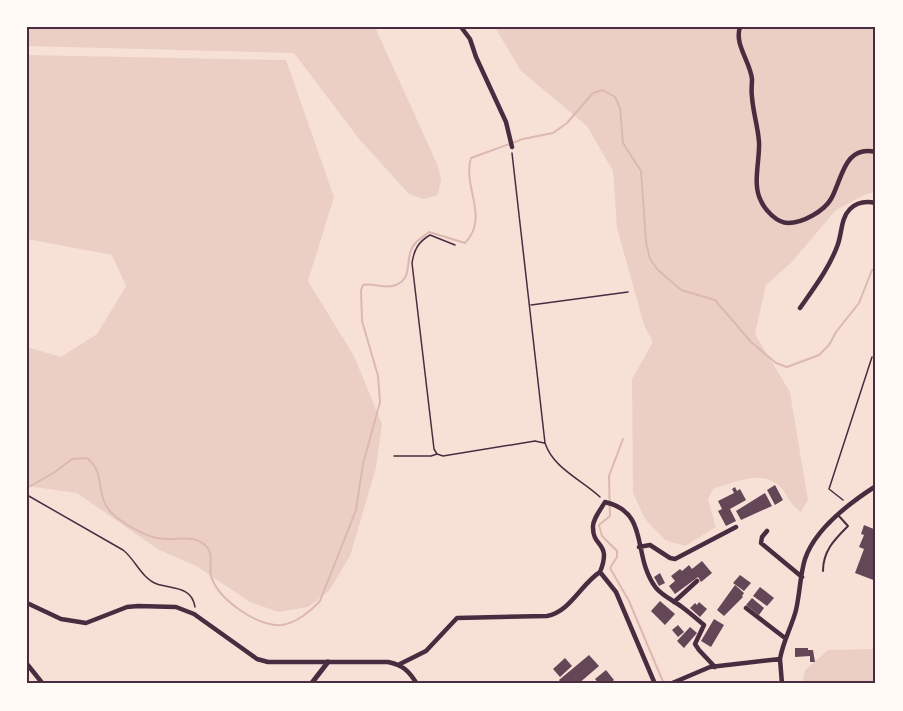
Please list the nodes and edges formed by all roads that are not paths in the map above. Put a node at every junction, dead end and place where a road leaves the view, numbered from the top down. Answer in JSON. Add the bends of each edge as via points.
{"nodes":[{"id":1,"x":461,"y":27,"type":"edge"},
{"id":2,"x":740,"y":27,"type":"edge"},
{"id":3,"x":511,"y":145,"type":"road end"},
{"id":4,"x":876,"y":152,"type":"edge"},
{"id":5,"x":876,"y":203,"type":"edge"},
{"id":6,"x":800,"y":308,"type":"dead end"},
{"id":7,"x":876,"y":486,"type":"edge"},
{"id":8,"x":838,"y":515,"type":"junction"},
{"id":9,"x":736,"y":527,"type":"dead end"},
{"id":10,"x":767,"y":531,"type":"dead end"},
{"id":11,"x":639,"y":547,"type":"junction"},
{"id":12,"x":600,"y":572,"type":"junction"},
{"id":13,"x":823,"y":572,"type":"dead end"},
{"id":14,"x":802,"y":577,"type":"junction"},
{"id":15,"x":697,"y":581,"type":"dead end"},
{"id":16,"x":674,"y":602,"type":"junction"},
{"id":17,"x":27,"y":604,"type":"edge"},
{"id":18,"x":746,"y":608,"type":"dead end"},
{"id":19,"x":785,"y":638,"type":"junction"},
{"id":20,"x":780,"y":659,"type":"junction"},
{"id":21,"x":328,"y":662,"type":"junction"},
{"id":22,"x":27,"y":664,"type":"edge"},
{"id":23,"x":400,"y":664,"type":"junction"},
{"id":24,"x":715,"y":667,"type":"junction"},
{"id":25,"x":43,"y":684,"type":"edge"},
{"id":26,"x":311,"y":684,"type":"edge"},
{"id":27,"x":417,"y":684,"type":"edge"},
{"id":28,"x":655,"y":684,"type":"edge"},
{"id":29,"x":670,"y":684,"type":"edge"},
{"id":30,"x":782,"y":684,"type":"edge"}],
"edges":[{"from":1,"to":3,"type":"street","via":[[506,122]]},
{"from":2,"to":4,"type":"street","via":[[738,37],[752,77],[760,200],[776,219],[789,223],[823,208],[831,200],[848,162],[862,152]]},
{"from":5,"to":6,"type":"street","via":[[856,204],[848,211],[829,264]]},
{"from":7,"to":8,"type":"street"},
{"from":8,"to":13,"type":"lane","via":[[848,526],[825,555]]},
{"from":8,"to":14,"type":"street","via":[[809,551]]},
{"from":9,"to":11,"type":"street","via":[[675,559],[650,545]]},
{"from":10,"to":14,"type":"street","via":[[761,543]]},
{"from":11,"to":12,"type":"street","via":[[632,518],[609,503],[592,529],[604,548]]},
{"from":11,"to":16,"type":"street","via":[[646,572],[656,588]]},
{"from":12,"to":23,"type":"street","via":[[554,615],[457,618],[426,651]]},
{"from":12,"to":28,"type":"street","via":[[616,591]]},
{"from":14,"to":19,"type":"street"},
{"from":15,"to":16,"type":"street"},
{"from":16,"to":24,"type":"street","via":[[704,625],[696,644]]},
{"from":17,"to":21,"type":"street","via":[[62,619],[86,623],[127,607],[176,607],[194,614],[257,659]]},
{"from":18,"to":19,"type":"street"},
{"from":19,"to":20,"type":"street"},
{"from":20,"to":24,"type":"street"},
{"from":20,"to":30,"type":"street"},
{"from":21,"to":23,"type":"street"},
{"from":21,"to":26,"type":"street"},
{"from":22,"to":25,"type":"street"},
{"from":23,"to":27,"type":"street"},
{"from":24,"to":29,"type":"street"}]}
